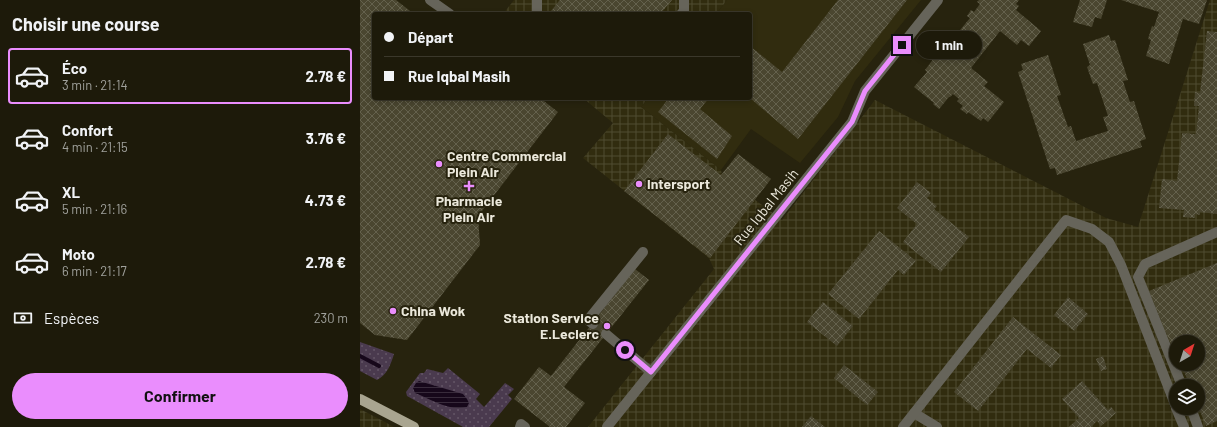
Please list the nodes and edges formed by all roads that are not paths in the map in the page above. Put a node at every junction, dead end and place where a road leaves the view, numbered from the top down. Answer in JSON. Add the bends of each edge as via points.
{"nodes":[{"id":1,"x":430,"y":0,"type":"edge"},
{"id":2,"x":537,"y":0,"type":"edge"},
{"id":3,"x":684,"y":0,"type":"edge"},
{"id":4,"x":938,"y":0,"type":"edge"},
{"id":5,"x":447,"y":12,"type":"edge"},
{"id":6,"x":537,"y":12,"type":"edge"},
{"id":7,"x":682,"y":12,"type":"edge"},
{"id":8,"x":1217,"y":232,"type":"edge"},
{"id":9,"x":643,"y":252,"type":"dead end"},
{"id":10,"x":592,"y":324,"type":"dead end"},
{"id":11,"x":606,"y":334,"type":"tunnel mouth"},
{"id":12,"x":651,"y":372,"type":"junction"},
{"id":13,"x":1179,"y":379,"type":"edge"},
{"id":14,"x":1169,"y":390,"type":"edge"},
{"id":15,"x":360,"y":399,"type":"edge"},
{"id":16,"x":914,"y":413,"type":"junction"},
{"id":17,"x":1179,"y":415,"type":"edge"},
{"id":18,"x":1194,"y":415,"type":"edge"},
{"id":19,"x":414,"y":427,"type":"edge"},
{"id":20,"x":520,"y":427,"type":"edge"},
{"id":21,"x":525,"y":427,"type":"edge"},
{"id":22,"x":607,"y":427,"type":"edge"},
{"id":23,"x":903,"y":427,"type":"edge"},
{"id":24,"x":937,"y":427,"type":"edge"},
{"id":25,"x":1184,"y":427,"type":"edge"},
{"id":26,"x":1198,"y":427,"type":"edge"}],
"edges":[{"from":1,"to":5,"type":"street"},
{"from":2,"to":6,"type":"street"},
{"from":3,"to":7,"type":"street"},
{"from":4,"to":12,"type":"street","name":"Rue Iqbal Masih","via":[[865,91],[852,122]]},
{"from":8,"to":13,"type":"street","via":[[1145,264],[1138,277]]},
{"from":9,"to":10,"type":"street","via":[[588,320]]},
{"from":11,"to":12,"type":"street"},
{"from":12,"to":22,"type":"street","name":"Rue Iqbal Masih"},
{"from":14,"to":16,"type":"street","via":[[1121,265],[1109,242],[1092,229],[1066,220]]},
{"from":15,"to":19,"type":"main road"},
{"from":16,"to":23,"type":"street"},
{"from":16,"to":24,"type":"street"},
{"from":17,"to":25,"type":"street"},
{"from":18,"to":26,"type":"street"},
{"from":20,"to":21,"type":"street","via":[[521,424]]}]}
